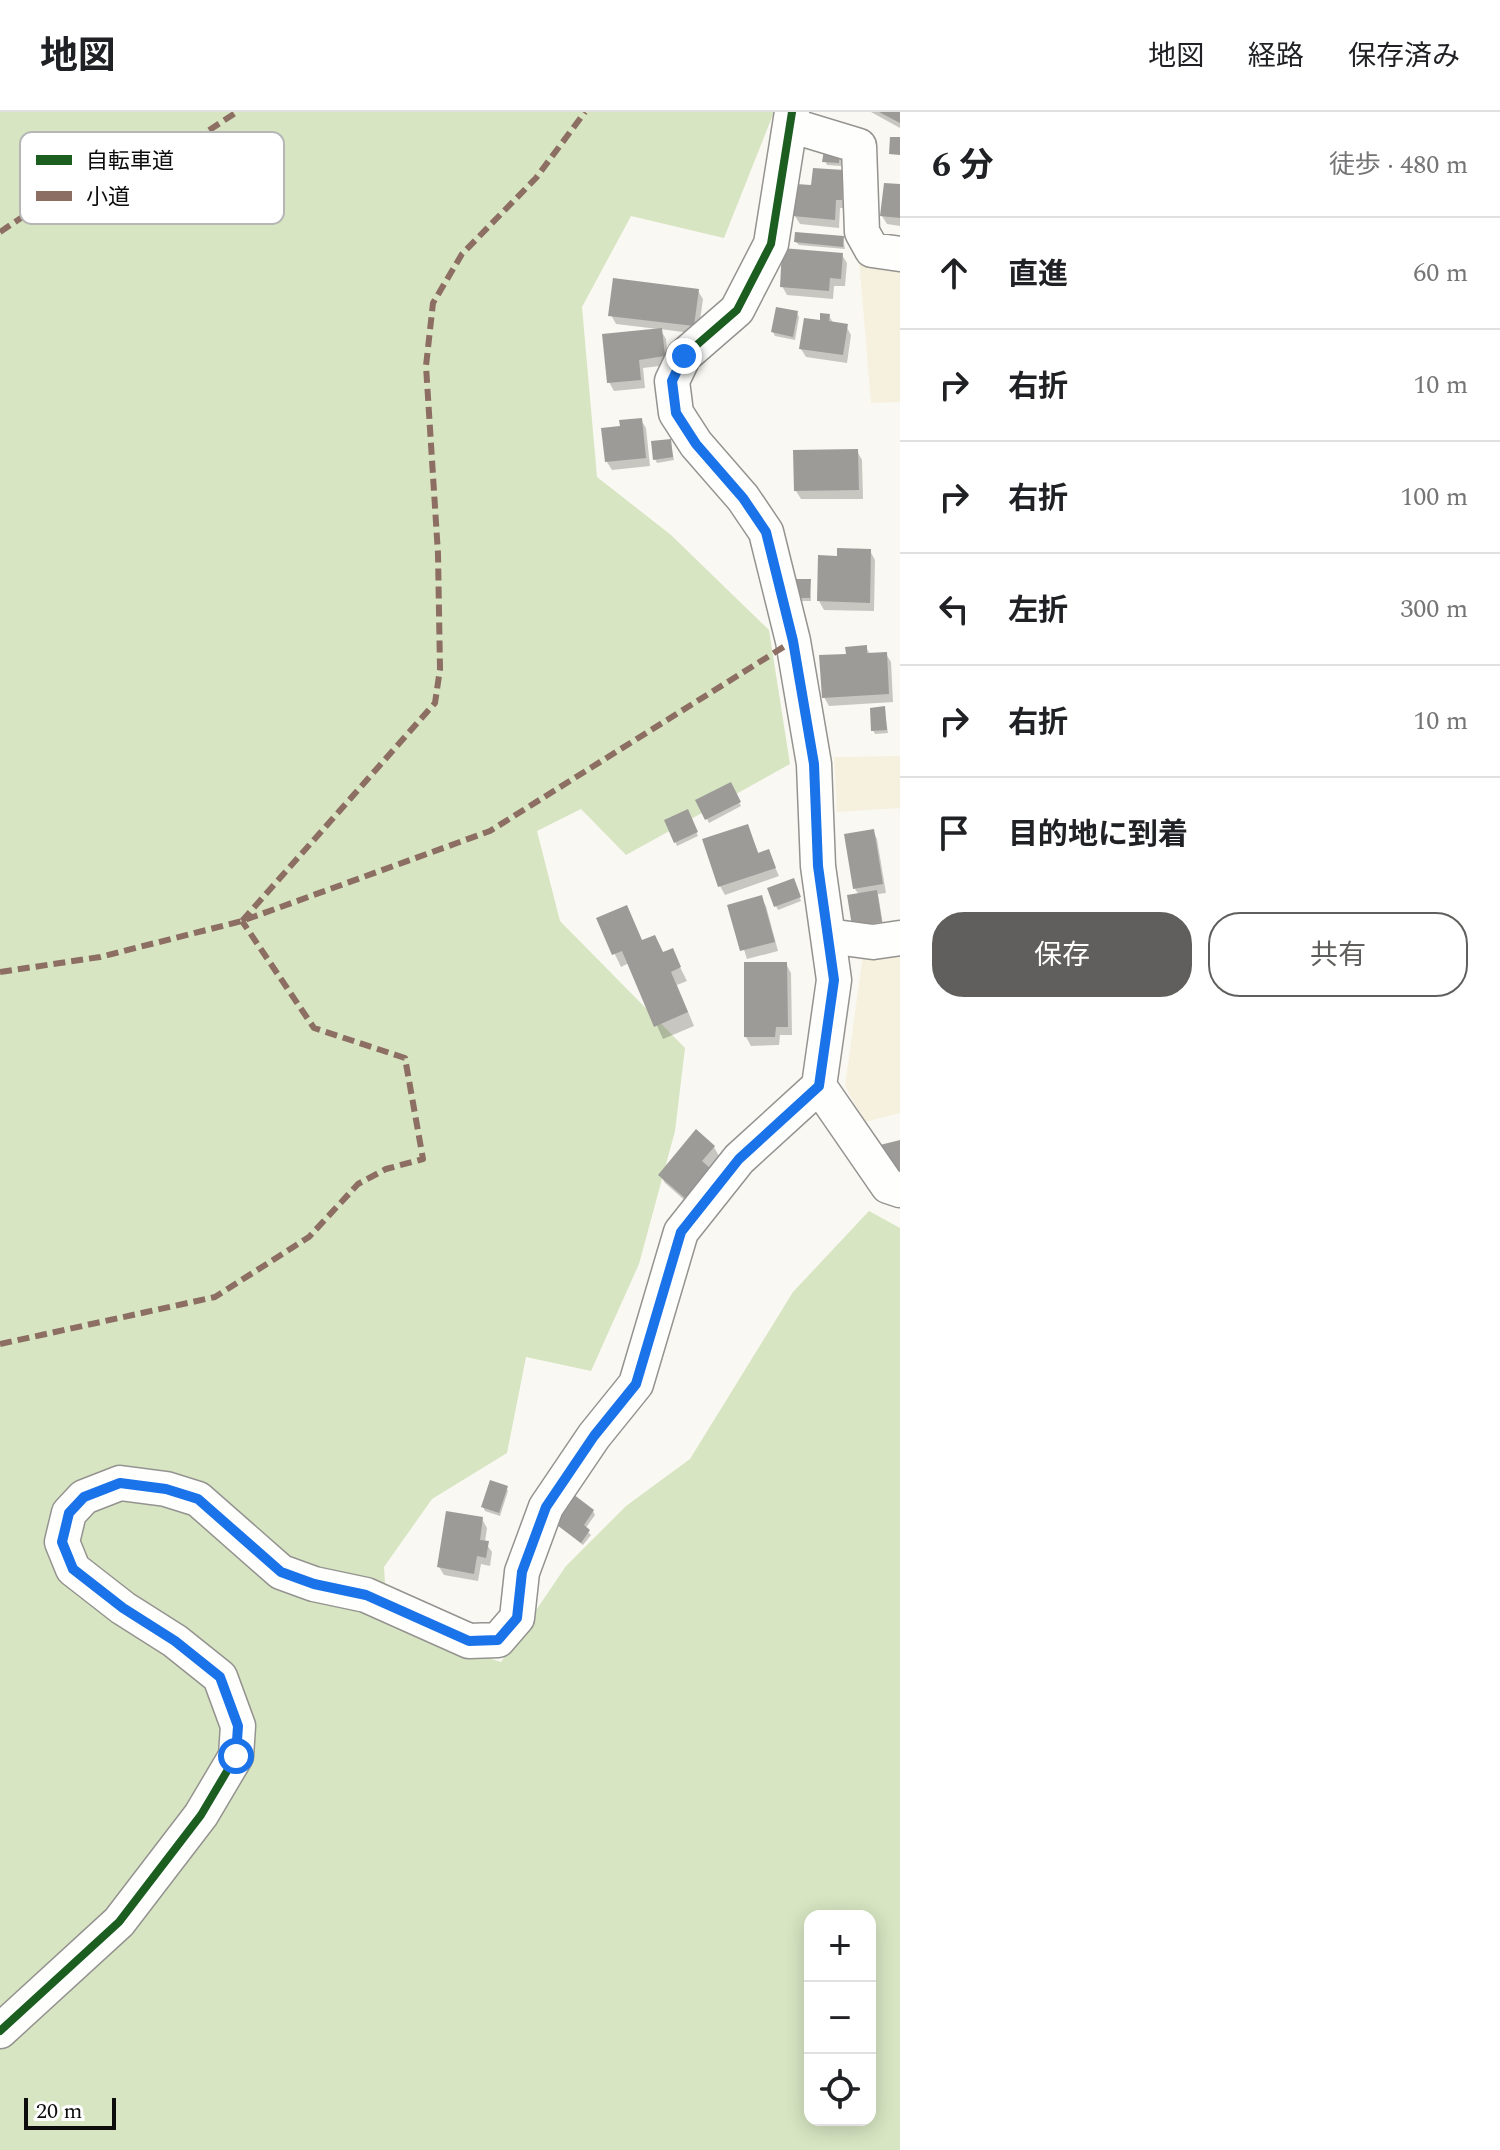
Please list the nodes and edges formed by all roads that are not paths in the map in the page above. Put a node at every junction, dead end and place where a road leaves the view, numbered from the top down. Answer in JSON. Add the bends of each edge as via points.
{"nodes":[{"id":1,"x":791,"y":118,"type":"edge"},
{"id":2,"x":900,"y":254,"type":"edge"},
{"id":3,"x":828,"y":936,"type":"junction"},
{"id":4,"x":900,"y":938,"type":"edge"},
{"id":5,"x":819,"y":1086,"type":"junction"},
{"id":6,"x":900,"y":1190,"type":"edge"},
{"id":7,"x":0,"y":2031,"type":"edge"}],
"edges":[{"from":1,"to":2,"type":"street","via":[[859,146],[862,232],[872,250]]},
{"from":1,"to":3,"type":"street","via":[[771,244],[737,310],[684,356],[672,381],[676,413],[766,532],[793,641],[814,764],[818,866]]},
{"from":3,"to":4,"type":"street","via":[[873,942]]},
{"from":3,"to":5,"type":"street","via":[[834,980]]},
{"from":5,"to":6,"type":"street","via":[[888,1186]]},
{"from":5,"to":7,"type":"street","via":[[739,1159],[681,1232],[636,1384],[546,1507],[522,1572],[517,1618],[498,1640],[469,1641],[366,1595],[281,1572],[187,1495],[120,1483],[84,1497],[69,1513],[62,1542],[73,1569],[220,1677],[238,1726],[236,1756],[201,1815],[119,1922]]}]}
